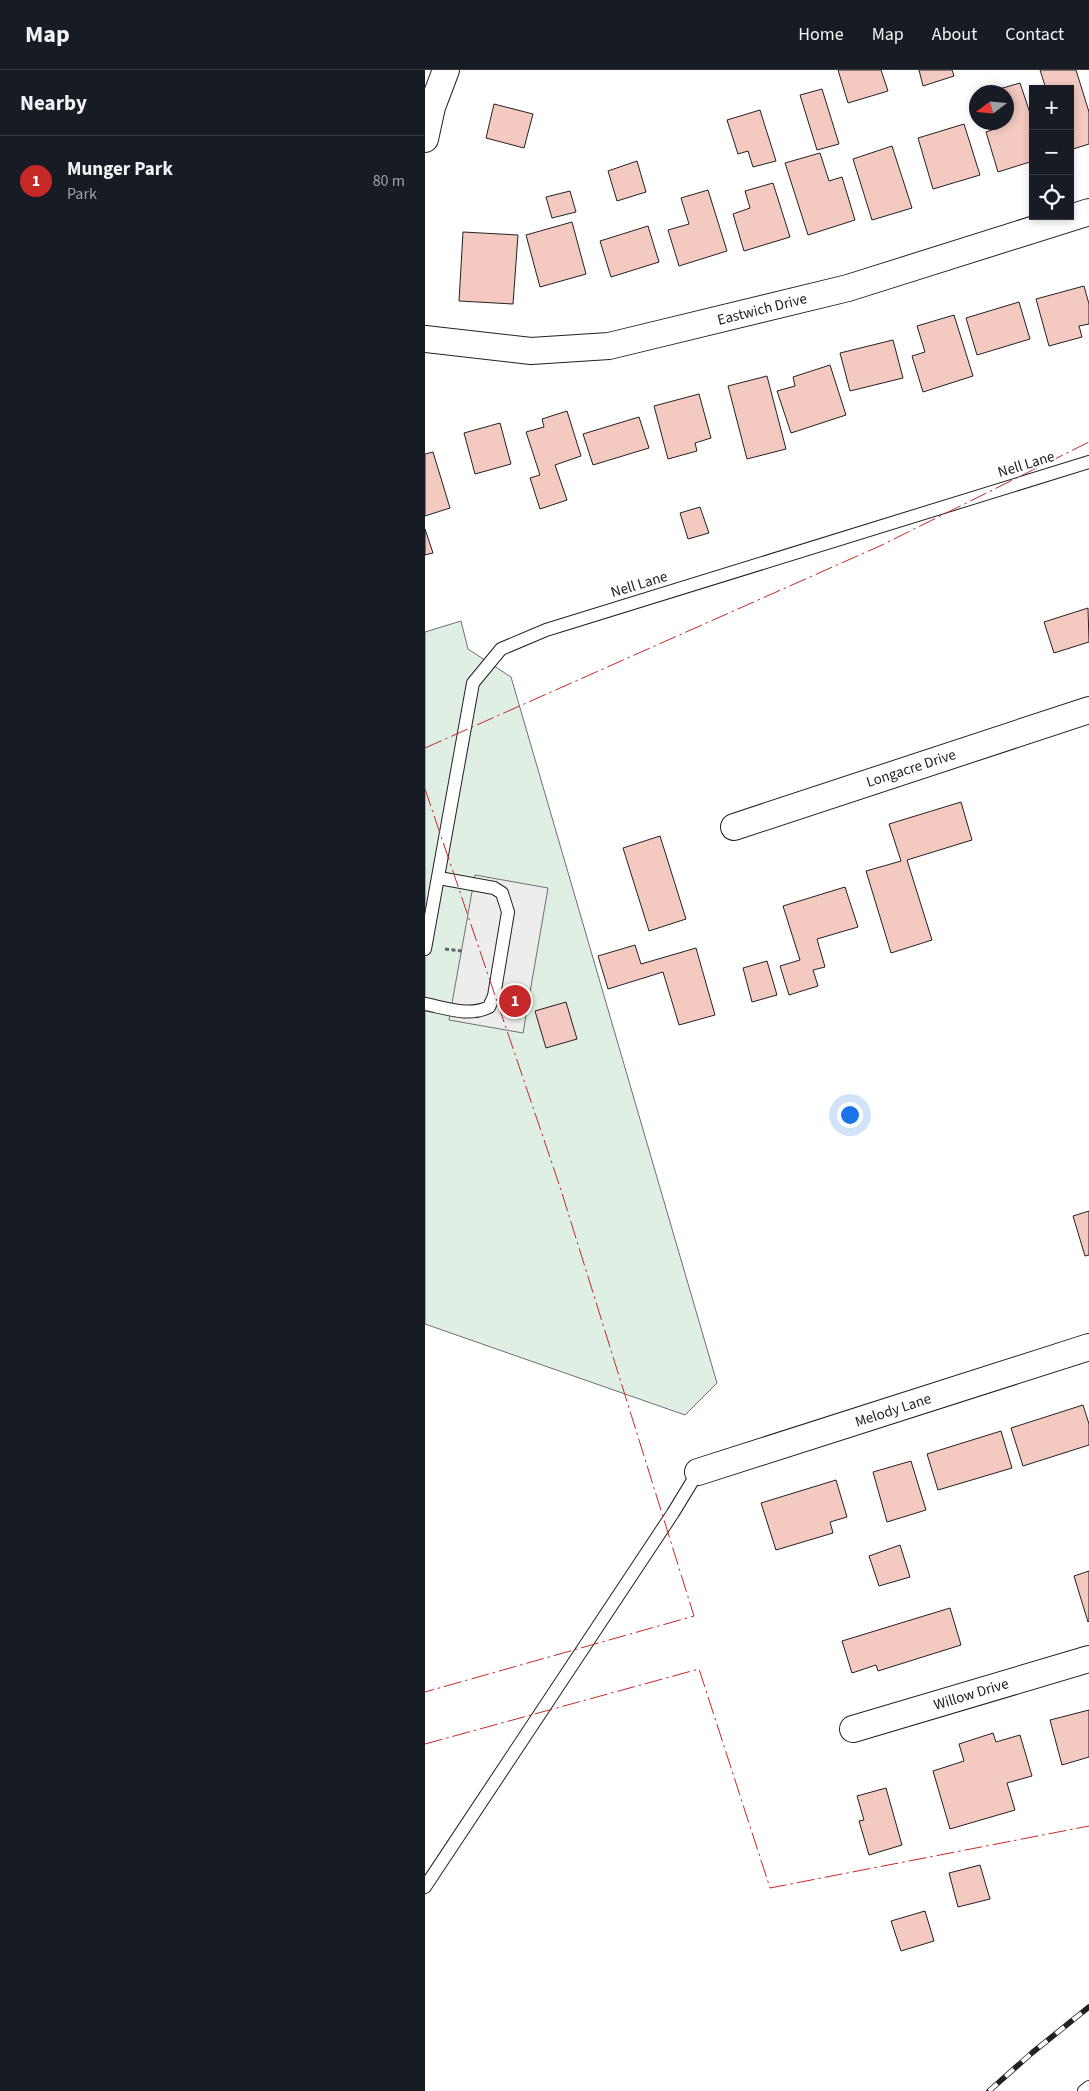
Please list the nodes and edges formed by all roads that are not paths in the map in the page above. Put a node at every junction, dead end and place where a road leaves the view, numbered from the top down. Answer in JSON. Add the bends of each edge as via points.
{"nodes":[{"id":1,"x":446,"y":70,"type":"edge"},
{"id":2,"x":425,"y":139,"type":"edge"},
{"id":3,"x":1089,"y":212,"type":"edge"},
{"id":4,"x":425,"y":339,"type":"edge"},
{"id":5,"x":1089,"y":462,"type":"edge"},
{"id":6,"x":1089,"y":710,"type":"edge"},
{"id":7,"x":734,"y":827,"type":"dead end"},
{"id":8,"x":439,"y":878,"type":"junction"},
{"id":9,"x":425,"y":949,"type":"edge"},
{"id":10,"x":425,"y":1004,"type":"edge"},
{"id":11,"x":1089,"y":1347,"type":"edge"},
{"id":12,"x":698,"y":1472,"type":"joint"},
{"id":13,"x":1089,"y":1659,"type":"edge"},
{"id":14,"x":853,"y":1729,"type":"dead end"},
{"id":15,"x":425,"y":1887,"type":"edge"},
{"id":16,"x":1089,"y":2087,"type":"edge"},
{"id":17,"x":1084,"y":2091,"type":"edge"}],
"edges":[{"from":1,"to":2,"type":"street","via":[[432,107]]},
{"from":3,"to":4,"type":"street","name":"Eastwich Drive","via":[[848,288],[609,346],[531,351]]},
{"from":5,"to":8,"type":"lane","name":"Nell Lane","via":[[546,630],[501,649],[473,683]]},
{"from":6,"to":7,"type":"street","name":"Longacre Drive"},
{"from":8,"to":9,"type":"lane","name":"Nell Lane"},
{"from":8,"to":10,"type":"lane","via":[[494,888],[502,893],[508,912],[494,996],[489,1007],[470,1013]]},
{"from":11,"to":12,"type":"street","name":"Melody Lane"},
{"from":12,"to":15,"type":"lane"},
{"from":13,"to":14,"type":"street","name":"Willow Drive"},
{"from":16,"to":17,"type":"lane"}]}
